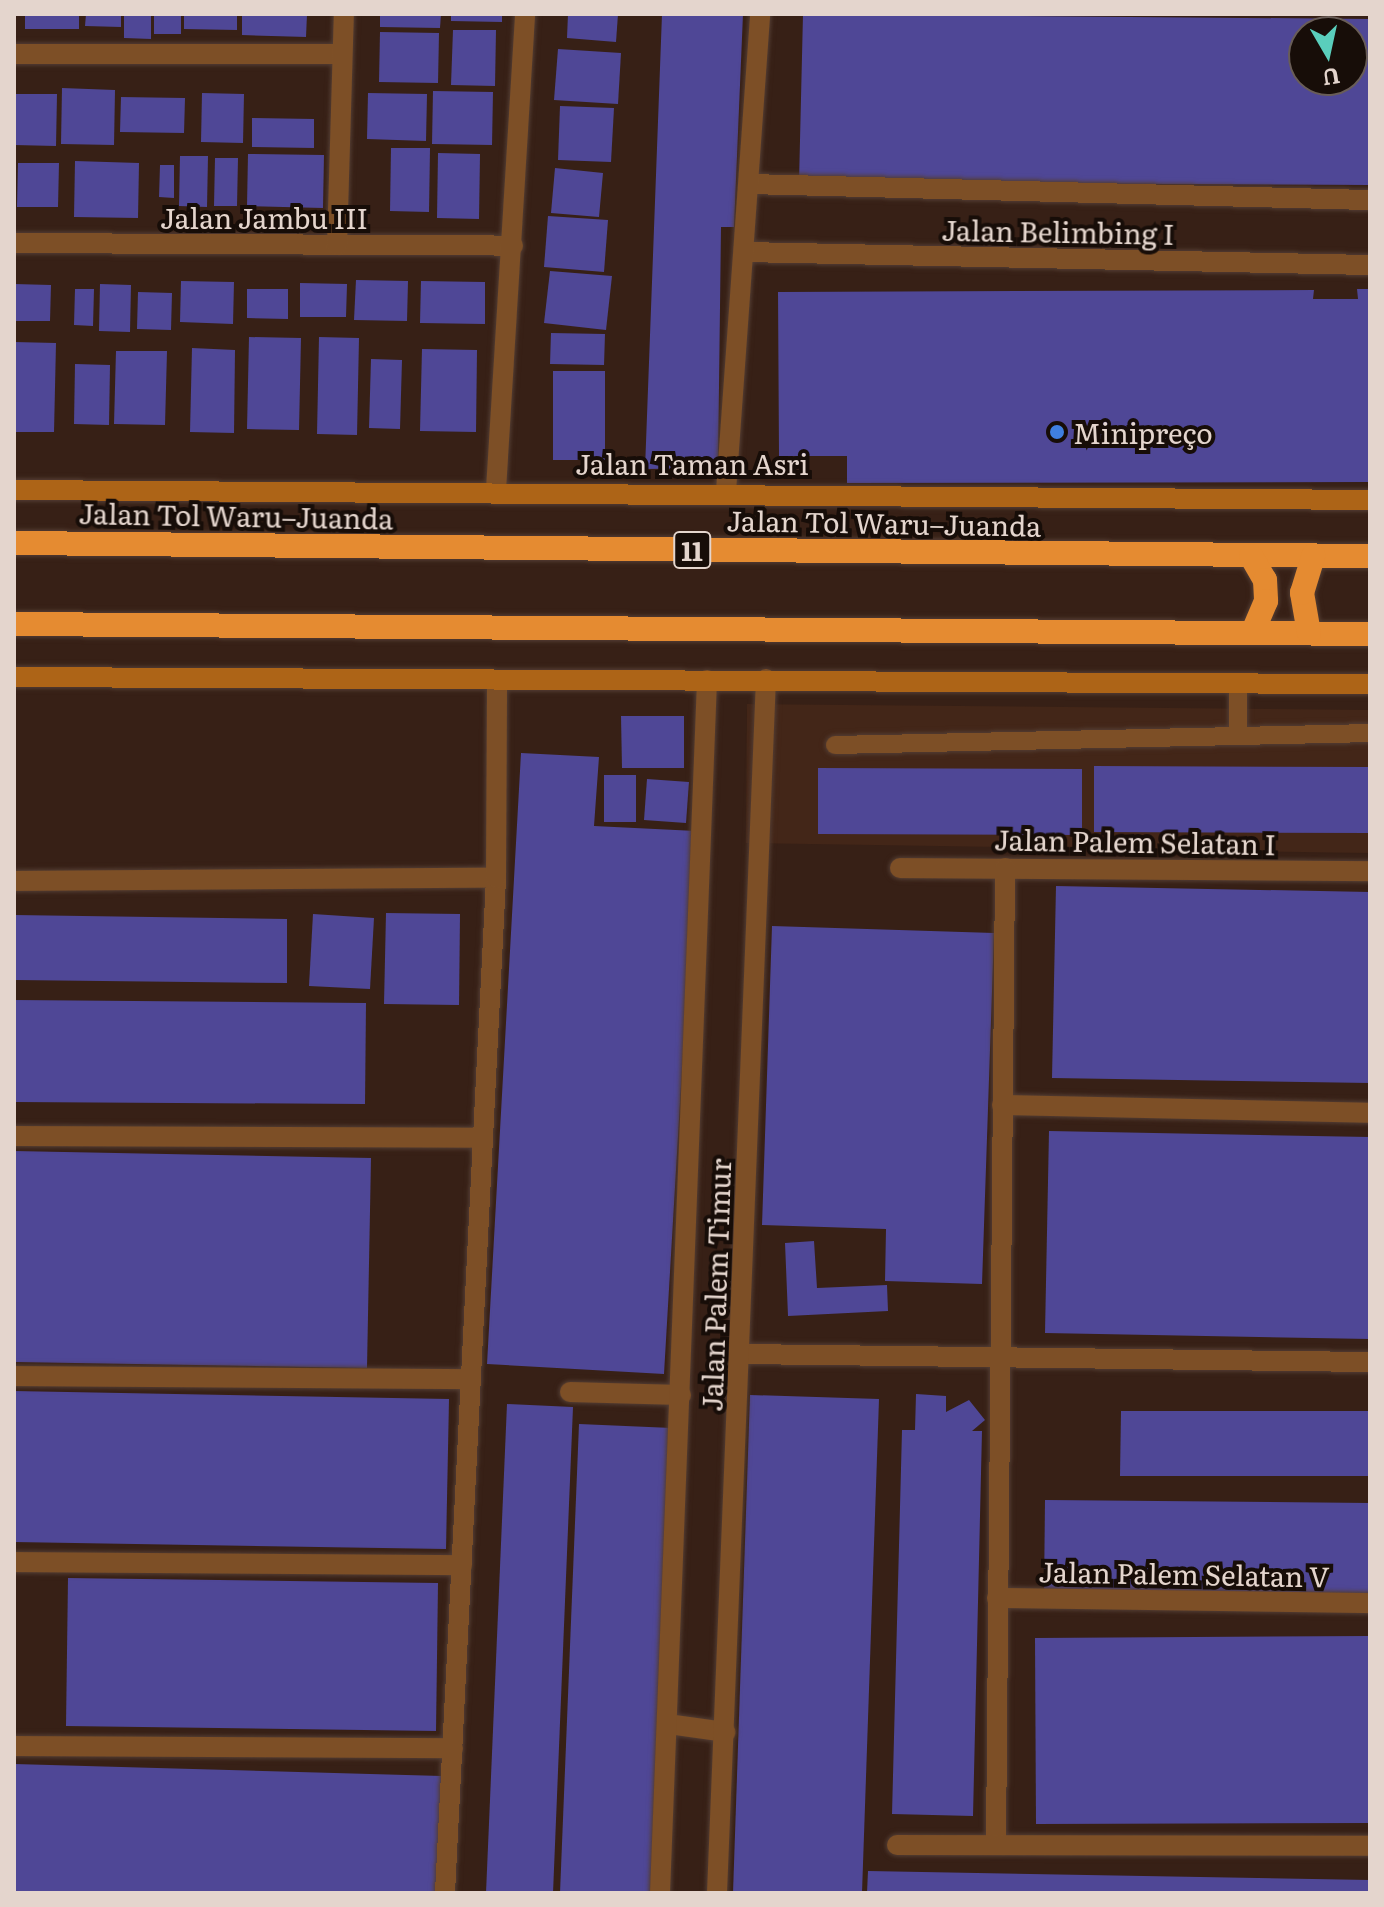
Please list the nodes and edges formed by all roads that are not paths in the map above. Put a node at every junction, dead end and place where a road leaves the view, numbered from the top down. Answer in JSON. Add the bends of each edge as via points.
{"nodes":[{"id":1,"x":344,"y":14,"type":"edge"},
{"id":2,"x":525,"y":14,"type":"edge"},
{"id":3,"x":760,"y":14,"type":"edge"},
{"id":4,"x":14,"y":54,"type":"edge"},
{"id":5,"x":342,"y":54,"type":"junction"},
{"id":6,"x":749,"y":184,"type":"junction"},
{"id":7,"x":1370,"y":200,"type":"edge"},
{"id":8,"x":14,"y":243,"type":"edge"},
{"id":9,"x":337,"y":245,"type":"junction"},
{"id":10,"x":513,"y":246,"type":"junction"},
{"id":11,"x":744,"y":252,"type":"junction"},
{"id":12,"x":1370,"y":265,"type":"edge"},
{"id":13,"x":14,"y":490,"type":"edge"},
{"id":14,"x":496,"y":490,"type":"junction"},
{"id":15,"x":726,"y":491,"type":"junction"},
{"id":16,"x":1370,"y":500,"type":"edge"},
{"id":17,"x":14,"y":543,"type":"edge"},
{"id":18,"x":1251,"y":556,"type":"junction"},
{"id":19,"x":1313,"y":556,"type":"junction"},
{"id":20,"x":1370,"y":556,"type":"edge"},
{"id":21,"x":14,"y":624,"type":"edge"},
{"id":22,"x":1253,"y":632,"type":"junction"},
{"id":23,"x":1309,"y":633,"type":"junction"},
{"id":24,"x":1370,"y":634,"type":"edge"},
{"id":25,"x":14,"y":677,"type":"edge"},
{"id":26,"x":766,"y":679,"type":"junction"},
{"id":27,"x":497,"y":680,"type":"junction"},
{"id":28,"x":707,"y":680,"type":"junction"},
{"id":29,"x":1238,"y":682,"type":"junction"},
{"id":30,"x":1370,"y":684,"type":"edge"},
{"id":31,"x":1238,"y":732,"type":"junction"},
{"id":32,"x":1370,"y":733,"type":"edge"},
{"id":33,"x":835,"y":745,"type":"dead end"},
{"id":34,"x":900,"y":868,"type":"dead end"},
{"id":35,"x":1005,"y":868,"type":"junction"},
{"id":36,"x":1370,"y":871,"type":"edge"},
{"id":37,"x":496,"y":878,"type":"junction"},
{"id":38,"x":14,"y":881,"type":"edge"},
{"id":39,"x":1002,"y":1105,"type":"junction"},
{"id":40,"x":1370,"y":1113,"type":"edge"},
{"id":41,"x":14,"y":1136,"type":"edge"},
{"id":42,"x":483,"y":1138,"type":"junction"},
{"id":43,"x":741,"y":1354,"type":"junction"},
{"id":44,"x":999,"y":1359,"type":"junction"},
{"id":45,"x":1370,"y":1362,"type":"edge"},
{"id":46,"x":14,"y":1376,"type":"edge"},
{"id":47,"x":471,"y":1379,"type":"junction"},
{"id":48,"x":570,"y":1392,"type":"dead end"},
{"id":49,"x":681,"y":1395,"type":"junction"},
{"id":50,"x":14,"y":1562,"type":"edge"},
{"id":51,"x":462,"y":1565,"type":"junction"},
{"id":52,"x":997,"y":1598,"type":"junction"},
{"id":53,"x":1370,"y":1603,"type":"edge"},
{"id":54,"x":668,"y":1724,"type":"junction"},
{"id":55,"x":725,"y":1732,"type":"junction"},
{"id":56,"x":14,"y":1746,"type":"edge"},
{"id":57,"x":453,"y":1748,"type":"junction"},
{"id":58,"x":996,"y":1842,"type":"junction"},
{"id":59,"x":897,"y":1845,"type":"dead end"},
{"id":60,"x":1370,"y":1846,"type":"edge"},
{"id":61,"x":445,"y":1893,"type":"edge"},
{"id":62,"x":660,"y":1893,"type":"edge"},
{"id":63,"x":717,"y":1893,"type":"edge"}],
"edges":[{"from":1,"to":5,"type":"street"},
{"from":2,"to":10,"type":"street"},
{"from":3,"to":6,"type":"street"},
{"from":4,"to":5,"type":"street"},
{"from":5,"to":9,"type":"street"},
{"from":6,"to":7,"type":"street","name":"Jalan Belimbing I"},
{"from":6,"to":11,"type":"street"},
{"from":8,"to":9,"type":"street","name":"Jalan Jambu III"},
{"from":9,"to":10,"type":"street","name":"Jalan Jambu III"},
{"from":10,"to":14,"type":"street"},
{"from":11,"to":12,"type":"street","name":"Jalan Belimbing I"},
{"from":11,"to":15,"type":"street"},
{"from":13,"to":14,"type":"main road","name":"Jalan Taman Asri"},
{"from":14,"to":15,"type":"main road","name":"Jalan Taman Asri"},
{"from":15,"to":16,"type":"main road","name":"Jalan Taman Asri"},
{"from":17,"to":18,"type":"highway","name":"Jalan Tol Waru–Juanda","number":"11"},
{"from":18,"to":19,"type":"highway","name":"Jalan Tol Waru–Juanda","number":"11"},
{"from":18,"to":22,"type":"highway","via":[[1265,580],[1266,601]]},
{"from":19,"to":20,"type":"highway","name":"Jalan Tol Waru–Juanda","number":"11"},
{"from":19,"to":23,"type":"highway","via":[[1302,593]]},
{"from":21,"to":22,"type":"highway"},
{"from":22,"to":23,"type":"highway"},
{"from":23,"to":24,"type":"highway"},
{"from":25,"to":27,"type":"main road"},
{"from":26,"to":28,"type":"main road"},
{"from":26,"to":29,"type":"main road"},
{"from":26,"to":43,"type":"street","name":"Jalan Palem Timur"},
{"from":27,"to":28,"type":"main road"},
{"from":27,"to":37,"type":"street"},
{"from":28,"to":49,"type":"street","name":"Jalan Palem Timur"},
{"from":29,"to":30,"type":"main road"},
{"from":29,"to":31,"type":"lane"},
{"from":31,"to":32,"type":"lane"},
{"from":31,"to":33,"type":"lane"},
{"from":34,"to":35,"type":"street","name":"Jalan Palem Selatan I"},
{"from":35,"to":36,"type":"street","name":"Jalan Palem Selatan I"},
{"from":35,"to":39,"type":"street"},
{"from":37,"to":38,"type":"street"},
{"from":37,"to":42,"type":"street"},
{"from":39,"to":40,"type":"street"},
{"from":39,"to":44,"type":"street"},
{"from":41,"to":42,"type":"street"},
{"from":42,"to":47,"type":"street"},
{"from":43,"to":44,"type":"street"},
{"from":43,"to":55,"type":"street","name":"Jalan Palem Timur"},
{"from":44,"to":45,"type":"street"},
{"from":44,"to":52,"type":"street"},
{"from":46,"to":47,"type":"street"},
{"from":47,"to":51,"type":"street"},
{"from":48,"to":49,"type":"street"},
{"from":49,"to":54,"type":"street","name":"Jalan Palem Timur"},
{"from":50,"to":51,"type":"street"},
{"from":51,"to":57,"type":"street"},
{"from":52,"to":53,"type":"street","name":"Jalan Palem Selatan V"},
{"from":52,"to":58,"type":"street"},
{"from":54,"to":55,"type":"street"},
{"from":54,"to":62,"type":"street","name":"Jalan Palem Timur"},
{"from":55,"to":63,"type":"street","name":"Jalan Palem Timur"},
{"from":56,"to":57,"type":"street"},
{"from":57,"to":61,"type":"street"},
{"from":58,"to":59,"type":"street"},
{"from":58,"to":60,"type":"street"}]}
